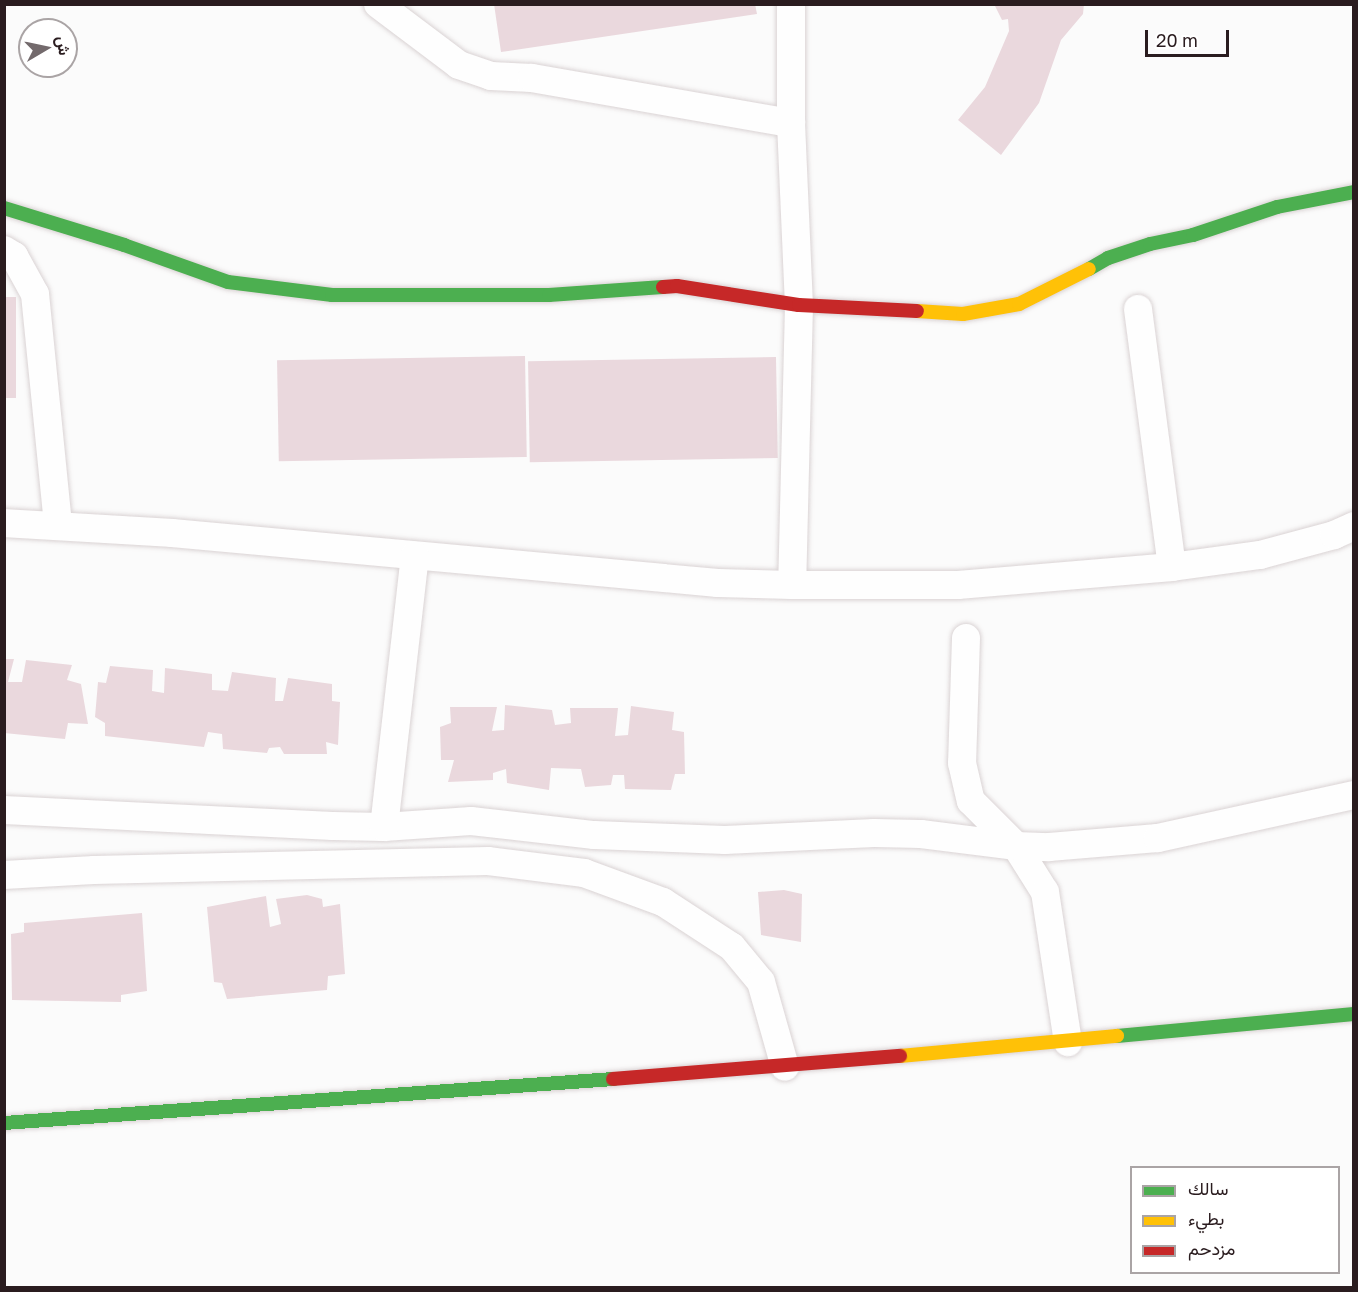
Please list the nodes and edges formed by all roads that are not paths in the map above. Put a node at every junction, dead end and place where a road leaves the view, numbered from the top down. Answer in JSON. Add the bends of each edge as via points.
{"nodes":[{"id":1,"x":378,"y":4,"type":"edge"},
{"id":2,"x":799,"y":5,"type":"edge"},
{"id":3,"x":791,"y":123,"type":"junction"},
{"id":4,"x":1353,"y":192,"type":"edge"},
{"id":5,"x":4,"y":208,"type":"edge"},
{"id":6,"x":4,"y":250,"type":"edge"},
{"id":7,"x":798,"y":305,"type":"junction"},
{"id":8,"x":1138,"y":309,"type":"dead end"},
{"id":9,"x":4,"y":523,"type":"edge"},
{"id":10,"x":58,"y":525,"type":"junction"},
{"id":11,"x":1353,"y":526,"type":"edge"},
{"id":12,"x":414,"y":556,"type":"junction"},
{"id":13,"x":1172,"y":567,"type":"junction"},
{"id":14,"x":792,"y":585,"type":"junction"},
{"id":15,"x":966,"y":638,"type":"dead end"},
{"id":16,"x":1353,"y":795,"type":"edge"},
{"id":17,"x":4,"y":810,"type":"edge"},
{"id":18,"x":384,"y":827,"type":"junction"},
{"id":19,"x":1016,"y":846,"type":"junction"},
{"id":20,"x":4,"y":875,"type":"edge"},
{"id":21,"x":1353,"y":1014,"type":"edge"},
{"id":22,"x":1068,"y":1042,"type":"junction"},
{"id":23,"x":785,"y":1067,"type":"junction"},
{"id":24,"x":4,"y":1123,"type":"edge"}],
"edges":[{"from":1,"to":3,"type":"street","via":[[459,65],[491,76],[532,78]]},
{"from":2,"to":3,"type":"street"},
{"from":3,"to":7,"type":"street"},
{"from":4,"to":7,"type":"street","via":[[1277,207],[1193,235],[1150,244],[1108,258],[1046,293],[992,311],[944,314]]},
{"from":5,"to":7,"type":"street","via":[[228,282],[332,295],[549,295],[677,286]]},
{"from":6,"to":10,"type":"street","via":[[14,256],[35,294]]},
{"from":7,"to":14,"type":"street"},
{"from":8,"to":13,"type":"street"},
{"from":9,"to":10,"type":"street"},
{"from":10,"to":12,"type":"street"},
{"from":11,"to":13,"type":"street","via":[[1260,555]]},
{"from":12,"to":14,"type":"street","via":[[718,583]]},
{"from":12,"to":18,"type":"street"},
{"from":13,"to":14,"type":"street","via":[[958,585]]},
{"from":15,"to":19,"type":"street","via":[[962,763],[970,801]]},
{"from":16,"to":19,"type":"street","via":[[1158,838]]},
{"from":17,"to":18,"type":"street"},
{"from":18,"to":19,"type":"street","via":[[471,821],[594,835],[725,840],[921,834]]},
{"from":19,"to":22,"type":"street","via":[[1045,892]]},
{"from":20,"to":23,"type":"street","via":[[488,861],[584,873],[663,902],[732,946],[761,982]]},
{"from":21,"to":22,"type":"street"},
{"from":22,"to":23,"type":"street"},
{"from":23,"to":24,"type":"street"}]}
